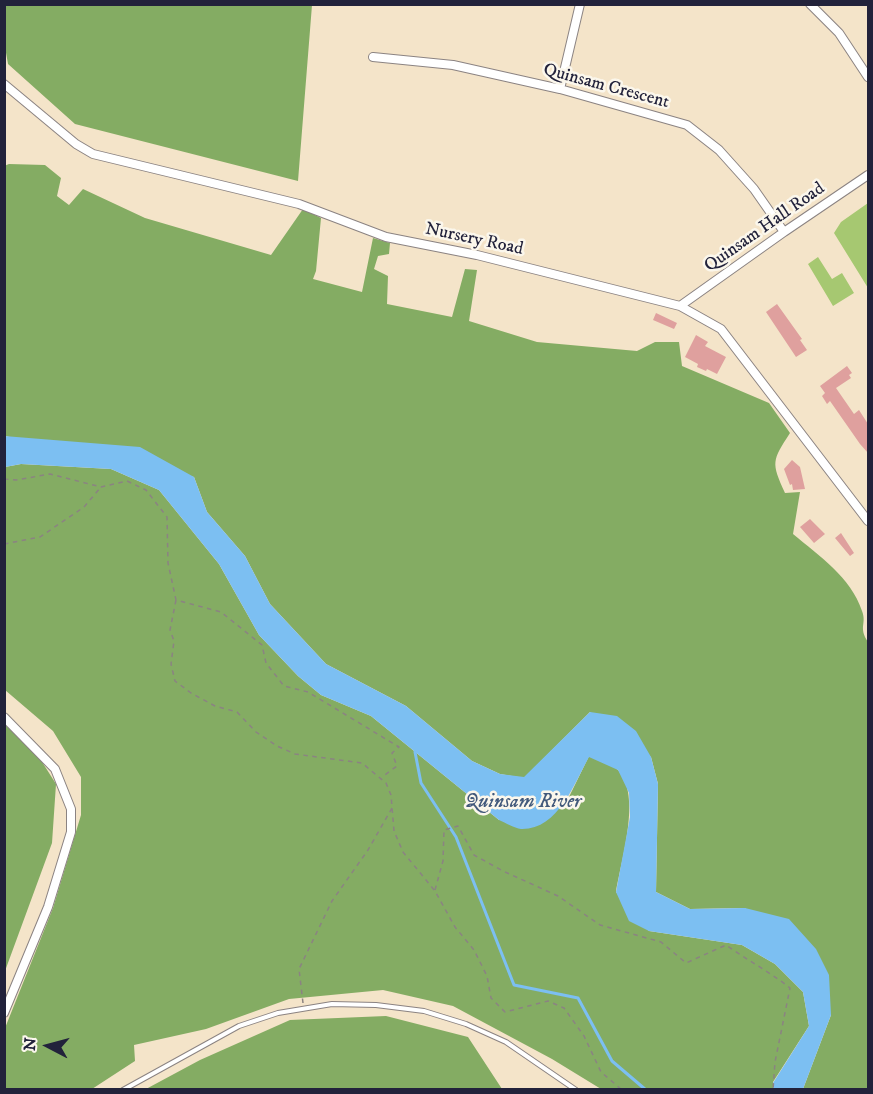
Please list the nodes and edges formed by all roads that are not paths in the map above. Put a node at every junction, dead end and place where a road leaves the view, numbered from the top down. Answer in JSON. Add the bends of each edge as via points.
{"nodes":[{"id":1,"x":580,"y":4,"type":"edge"},
{"id":2,"x":810,"y":4,"type":"edge"},
{"id":3,"x":373,"y":57,"type":"dead end"},
{"id":4,"x":868,"y":77,"type":"edge"},
{"id":5,"x":4,"y":84,"type":"edge"},
{"id":6,"x":560,"y":88,"type":"junction"},
{"id":7,"x":868,"y":175,"type":"edge"},
{"id":8,"x":784,"y":232,"type":"junction"},
{"id":9,"x":680,"y":306,"type":"junction"},
{"id":10,"x":868,"y":521,"type":"edge"},
{"id":11,"x":4,"y":717,"type":"edge"},
{"id":12,"x":4,"y":1013,"type":"edge"},
{"id":13,"x":123,"y":1089,"type":"edge"},
{"id":14,"x":576,"y":1089,"type":"edge"}],
"edges":[{"from":1,"to":6,"type":"street"},
{"from":2,"to":4,"type":"street","via":[[838,33]]},
{"from":3,"to":6,"type":"street","name":"Quinsam Crescent","via":[[453,64]]},
{"from":5,"to":9,"type":"street","name":"Nursery Road","via":[[93,154],[299,204],[386,237],[477,255]]},
{"from":6,"to":8,"type":"street","name":"Quinsam Crescent","via":[[687,125],[719,150],[754,189]]},
{"from":7,"to":8,"type":"street","name":"Quinsam Hall Road"},
{"from":8,"to":9,"type":"street","name":"Quinsam Hall Road"},
{"from":9,"to":10,"type":"street","name":"Nursery Road","via":[[721,330]]},
{"from":11,"to":12,"type":"street","via":[[55,769],[71,808],[71,832],[48,907]]},
{"from":13,"to":14,"type":"lane","via":[[239,1026],[278,1013],[332,1004],[424,1011],[466,1024],[506,1042]]}]}
